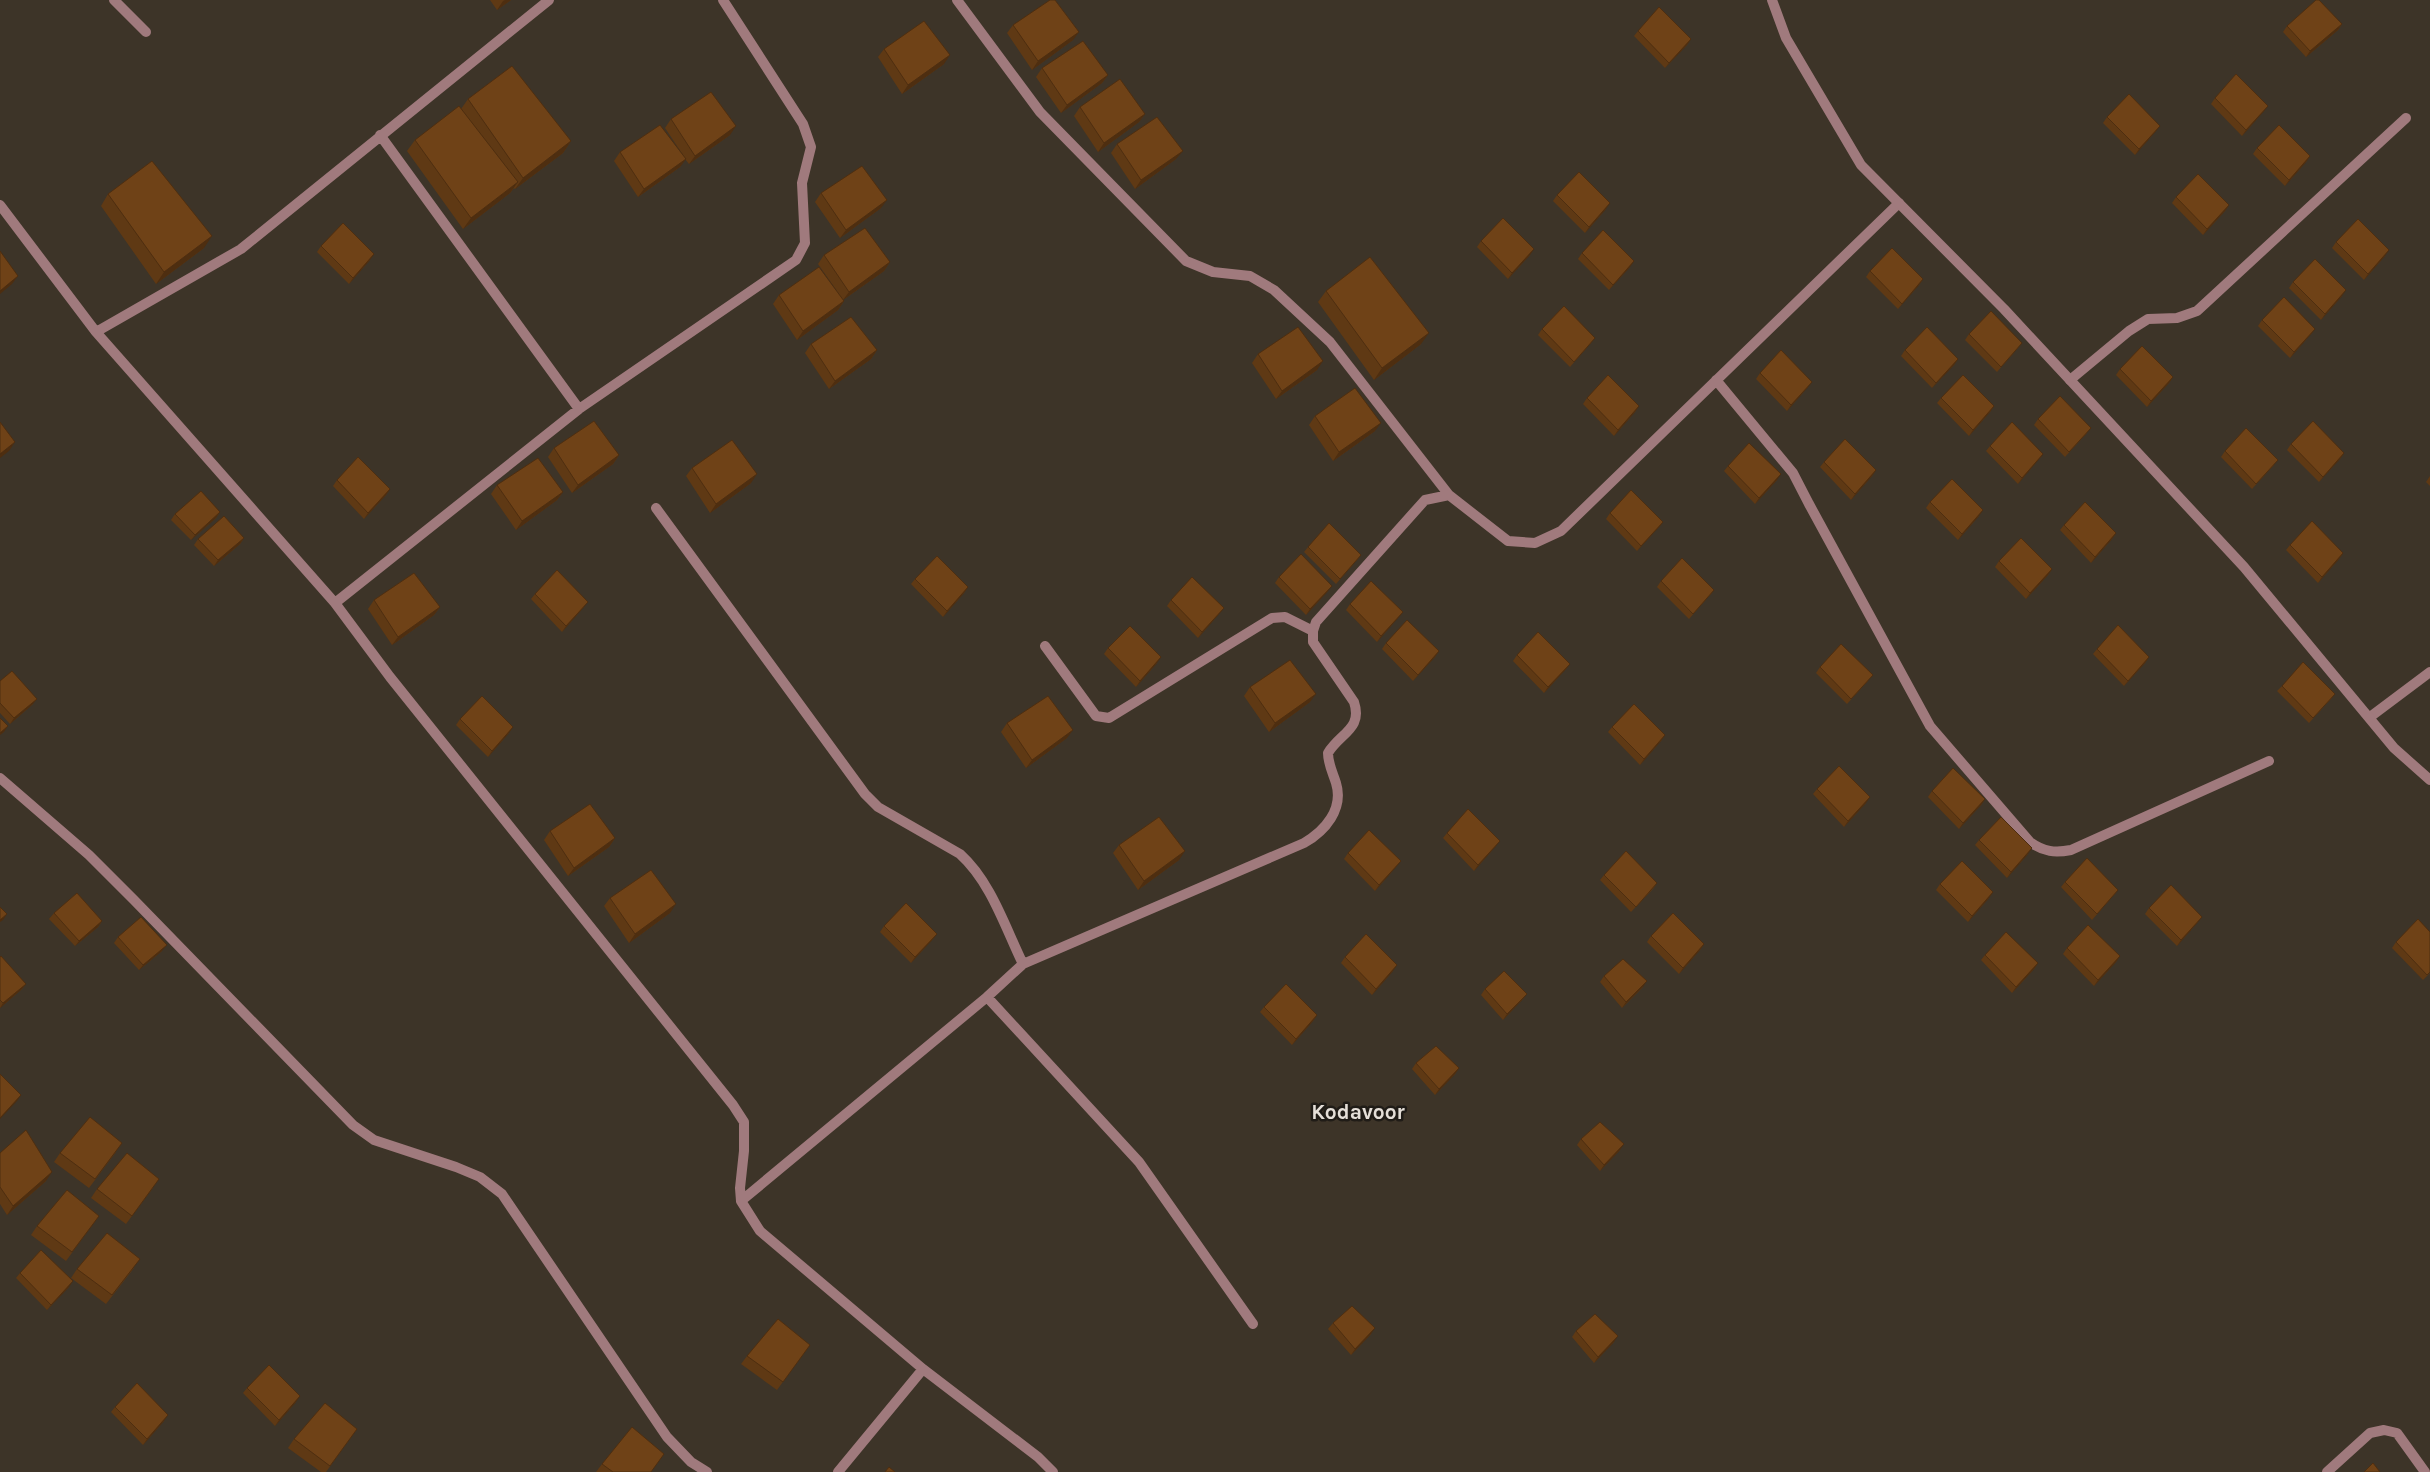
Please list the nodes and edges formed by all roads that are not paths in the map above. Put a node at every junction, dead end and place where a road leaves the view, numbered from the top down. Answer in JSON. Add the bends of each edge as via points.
{"nodes":[{"id":1,"x":114,"y":0,"type":"edge"},
{"id":2,"x":549,"y":0,"type":"edge"},
{"id":3,"x":724,"y":0,"type":"edge"},
{"id":4,"x":957,"y":0,"type":"edge"},
{"id":5,"x":1772,"y":0,"type":"edge"},
{"id":6,"x":146,"y":32,"type":"dead end"},
{"id":7,"x":2406,"y":118,"type":"dead end"},
{"id":8,"x":380,"y":135,"type":"junction"},
{"id":9,"x":1899,"y":203,"type":"junction"},
{"id":10,"x":0,"y":205,"type":"edge"},
{"id":11,"x":96,"y":332,"type":"junction"},
{"id":12,"x":1716,"y":380,"type":"junction"},
{"id":13,"x":2070,"y":380,"type":"junction"},
{"id":14,"x":579,"y":409,"type":"junction"},
{"id":15,"x":1450,"y":495,"type":"junction"},
{"id":16,"x":656,"y":508,"type":"dead end"},
{"id":17,"x":335,"y":603,"type":"junction"},
{"id":18,"x":1313,"y":631,"type":"junction"},
{"id":19,"x":1046,"y":646,"type":"dead end"},
{"id":20,"x":2430,"y":672,"type":"edge"},
{"id":21,"x":2370,"y":718,"type":"junction"},
{"id":22,"x":2269,"y":761,"type":"dead end"},
{"id":23,"x":0,"y":778,"type":"edge"},
{"id":24,"x":2430,"y":780,"type":"edge"},
{"id":25,"x":1023,"y":964,"type":"junction"},
{"id":26,"x":987,"y":997,"type":"junction"},
{"id":27,"x":741,"y":1202,"type":"junction"},
{"id":28,"x":1253,"y":1324,"type":"dead end"},
{"id":29,"x":923,"y":1369,"type":"junction"},
{"id":30,"x":707,"y":1472,"type":"edge"},
{"id":31,"x":838,"y":1472,"type":"edge"},
{"id":32,"x":1053,"y":1472,"type":"edge"},
{"id":33,"x":2327,"y":1472,"type":"edge"},
{"id":34,"x":2425,"y":1472,"type":"edge"}],
"edges":[{"from":1,"to":6,"type":"street"},
{"from":2,"to":8,"type":"street"},
{"from":3,"to":14,"type":"street","via":[[802,124],[811,146],[802,183],[805,243],[796,260]]},
{"from":4,"to":15,"type":"street","via":[[1040,112],[1186,261],[1213,272],[1250,276],[1274,290],[1330,342]]},
{"from":5,"to":9,"type":"street","via":[[1786,38],[1861,165]]},
{"from":7,"to":13,"type":"street","via":[[2197,311],[2177,318],[2148,320],[2129,331]]},
{"from":8,"to":11,"type":"street","via":[[241,249]]},
{"from":8,"to":14,"type":"street"},
{"from":9,"to":12,"type":"street"},
{"from":9,"to":13,"type":"street"},
{"from":10,"to":11,"type":"street"},
{"from":11,"to":17,"type":"street"},
{"from":12,"to":15,"type":"street","via":[[1561,531],[1535,543],[1508,541]]},
{"from":12,"to":22,"type":"street","via":[[1802,487],[1930,726],[2030,842],[2040,849],[2055,853],[2071,850]]},
{"from":13,"to":21,"type":"street","via":[[2244,567]]},
{"from":14,"to":17,"type":"street"},
{"from":15,"to":18,"type":"street","via":[[1425,500],[1316,622]]},
{"from":16,"to":25,"type":"street","via":[[865,794],[878,806],[970,863],[980,876]]},
{"from":17,"to":27,"type":"street","via":[[403,693],[733,1105],[744,1122]]},
{"from":18,"to":19,"type":"street","via":[[1285,617],[1272,618],[1109,718],[1096,716]]},
{"from":18,"to":25,"type":"street","via":[[1313,642],[1357,710],[1356,722],[1328,753],[1337,786],[1337,807],[1318,835]]},
{"from":20,"to":21,"type":"street"},
{"from":21,"to":24,"type":"street","via":[[2394,748]]},
{"from":23,"to":30,"type":"street","via":[[89,855],[353,1125],[374,1140],[480,1177],[502,1194],[667,1438],[691,1462]]},
{"from":25,"to":26,"type":"street"},
{"from":26,"to":27,"type":"street"},
{"from":26,"to":28,"type":"street","via":[[1134,1156]]},
{"from":27,"to":29,"type":"street","via":[[760,1231]]},
{"from":29,"to":31,"type":"street"},
{"from":29,"to":32,"type":"street"},
{"from":33,"to":34,"type":"street","via":[[2370,1433],[2384,1430],[2397,1433]]}]}
